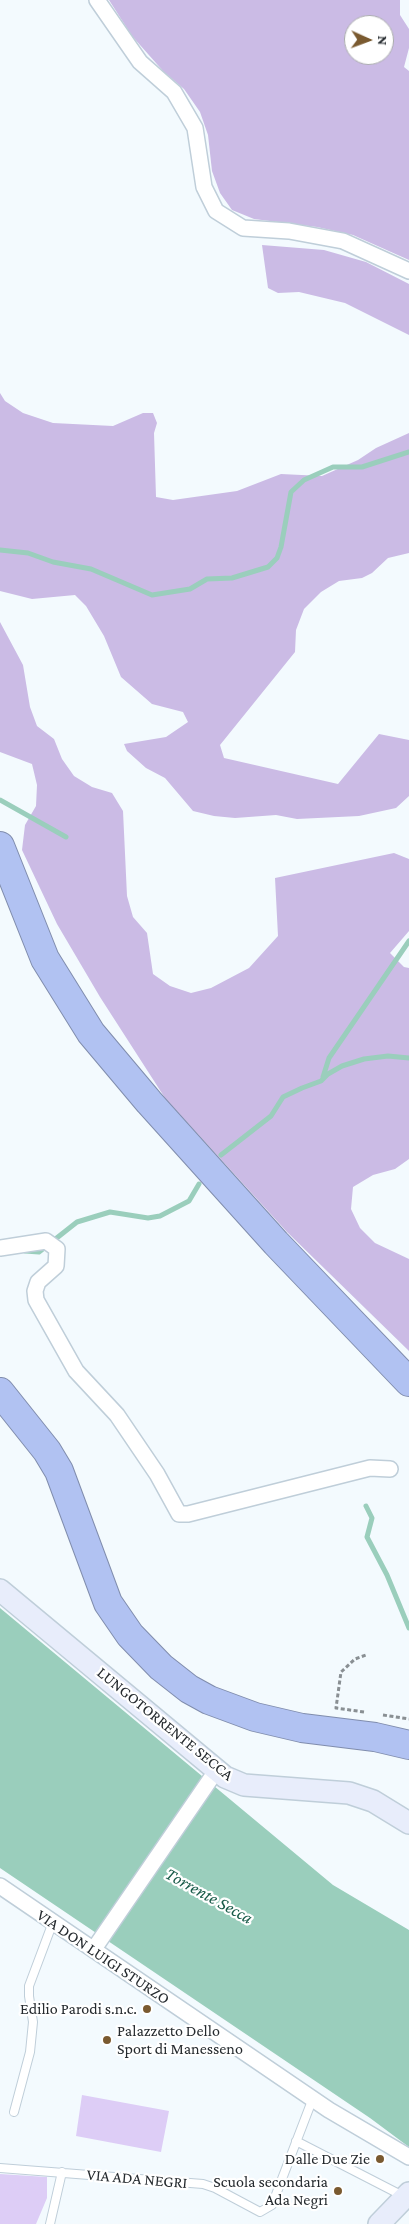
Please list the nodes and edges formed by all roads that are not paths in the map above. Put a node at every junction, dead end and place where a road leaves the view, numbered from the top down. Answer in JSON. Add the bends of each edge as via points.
{"nodes":[{"id":1,"x":97,"y":0,"type":"edge"},
{"id":2,"x":409,"y":271,"type":"edge"},
{"id":3,"x":0,"y":846,"type":"edge"},
{"id":4,"x":0,"y":1248,"type":"edge"},
{"id":5,"x":409,"y":1382,"type":"edge"},
{"id":6,"x":0,"y":1392,"type":"edge"},
{"id":7,"x":390,"y":1469,"type":"dead end"},
{"id":8,"x":0,"y":1590,"type":"edge"},
{"id":9,"x":409,"y":1745,"type":"edge"},
{"id":10,"x":211,"y":1778,"type":"junction"},
{"id":11,"x":409,"y":1823,"type":"edge"},
{"id":12,"x":0,"y":1886,"type":"edge"},
{"id":13,"x":52,"y":1922,"type":"junction"},
{"id":14,"x":98,"y":1943,"type":"dead end"},
{"id":15,"x":313,"y":2098,"type":"junction"},
{"id":16,"x":14,"y":2112,"type":"dead end"},
{"id":17,"x":296,"y":2141,"type":"junction"},
{"id":18,"x":409,"y":2157,"type":"edge"},
{"id":19,"x":0,"y":2168,"type":"edge"},
{"id":20,"x":62,"y":2172,"type":"junction"},
{"id":21,"x":407,"y":2195,"type":"edge"},
{"id":22,"x":50,"y":2224,"type":"edge"},
{"id":23,"x":379,"y":2224,"type":"edge"}],
"edges":[{"from":1,"to":2,"type":"street","via":[[140,62],[174,92],[195,128],[204,187],[216,211],[243,228],[289,231],[343,240]]},
{"from":3,"to":5,"type":"highway","via":[[45,959],[91,1033],[263,1228]]},
{"from":4,"to":7,"type":"street","via":[[46,1241],[57,1249],[56,1266],[38,1282],[36,1300],[76,1371],[117,1415],[157,1474],[179,1514],[370,1468]]},
{"from":6,"to":9,"type":"highway","via":[[59,1471],[108,1603],[130,1635],[161,1667],[208,1700],[255,1718]]},
{"from":8,"to":10,"type":"main road","name":"LUNGOTORRENTE SECCA"},
{"from":10,"to":11,"type":"main road","name":"LUNGOTORRENTE SECCA","via":[[225,1777],[244,1785],[360,1796]]},
{"from":10,"to":14,"type":"street"},
{"from":12,"to":13,"type":"street","name":"VIA DON LUIGI STURZO"},
{"from":13,"to":15,"type":"street","name":"VIA DON LUIGI STURZO"},
{"from":13,"to":16,"type":"lane","via":[[29,1986],[32,2037]]},
{"from":15,"to":17,"type":"lane","name":"VIA ADA NEGRI"},
{"from":15,"to":18,"type":"street","name":"VIA DON LUIGI STURZO"},
{"from":17,"to":20,"type":"lane","name":"VIA ADA NEGRI","via":[[272,2205],[260,2212],[203,2184]]},
{"from":17,"to":21,"type":"lane"},
{"from":19,"to":20,"type":"lane","name":"VIA ADA NEGRI"},
{"from":20,"to":22,"type":"lane"},
{"from":21,"to":23,"type":"main road"}]}
